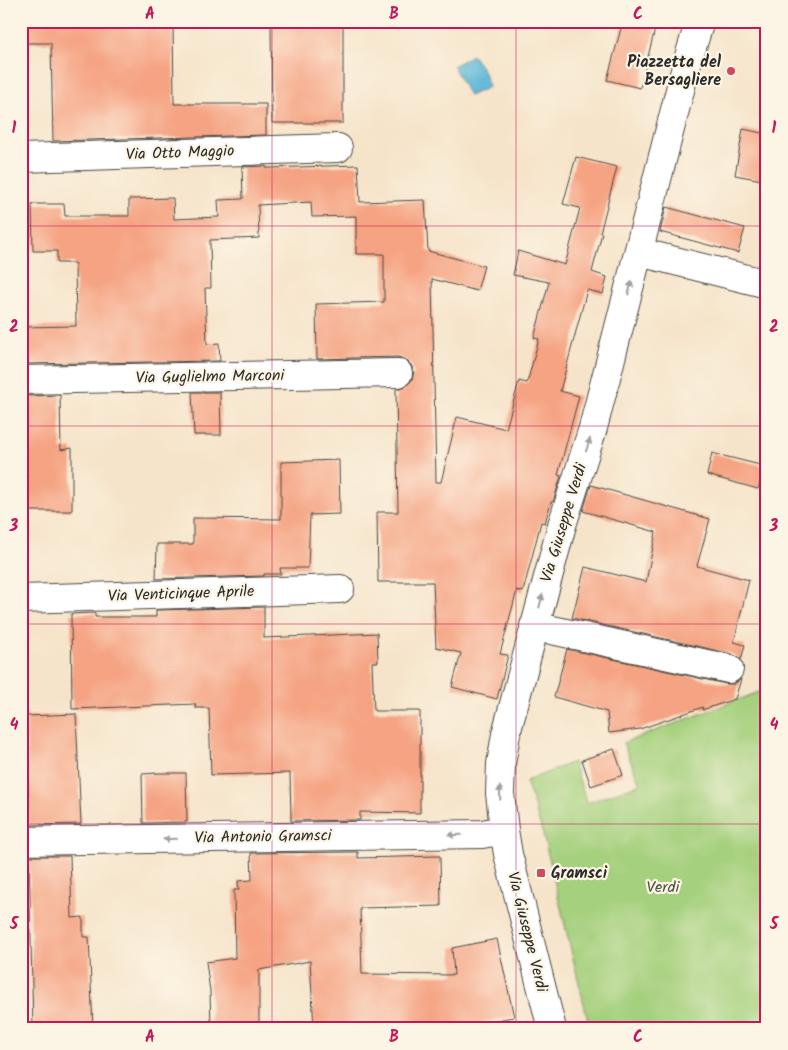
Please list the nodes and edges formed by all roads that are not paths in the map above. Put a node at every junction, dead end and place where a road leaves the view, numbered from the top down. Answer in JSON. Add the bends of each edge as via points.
{"nodes":[{"id":1,"x":700,"y":21,"type":"edge"},
{"id":2,"x":338,"y":148,"type":"dead end"},
{"id":3,"x":21,"y":158,"type":"edge"},
{"id":4,"x":639,"y":252,"type":"junction"},
{"id":5,"x":767,"y":284,"type":"edge"},
{"id":6,"x":398,"y":373,"type":"dead end"},
{"id":7,"x":21,"y":380,"type":"edge"},
{"id":8,"x":340,"y":589,"type":"dead end"},
{"id":9,"x":21,"y":599,"type":"edge"},
{"id":10,"x":534,"y":626,"type":"junction"},
{"id":11,"x":729,"y":669,"type":"dead end"},
{"id":12,"x":504,"y":830,"type":"junction"},
{"id":13,"x":21,"y":841,"type":"edge"},
{"id":14,"x":552,"y":1029,"type":"edge"}],
"edges":[{"from":1,"to":4,"type":"street","name":"Via Giuseppe Verdi"},
{"from":2,"to":3,"type":"street","name":"Via Otto Maggio"},
{"from":4,"to":5,"type":"street"},
{"from":10,"to":4,"type":"street","name":"Via Giuseppe Verdi","one_way":true,"via":[[594,428]]},
{"from":6,"to":7,"type":"street","name":"Via Guglielmo Marconi"},
{"from":8,"to":9,"type":"street","name":"Via Venticinque Aprile"},
{"from":10,"to":11,"type":"street"},
{"from":12,"to":10,"type":"street","name":"Via Giuseppe Verdi","one_way":true,"via":[[501,764]]},
{"from":12,"to":13,"type":"street","name":"Via Antonio Gramsci","one_way":true,"via":[[482,834]]},
{"from":12,"to":14,"type":"street","name":"Via Giuseppe Verdi"}]}
